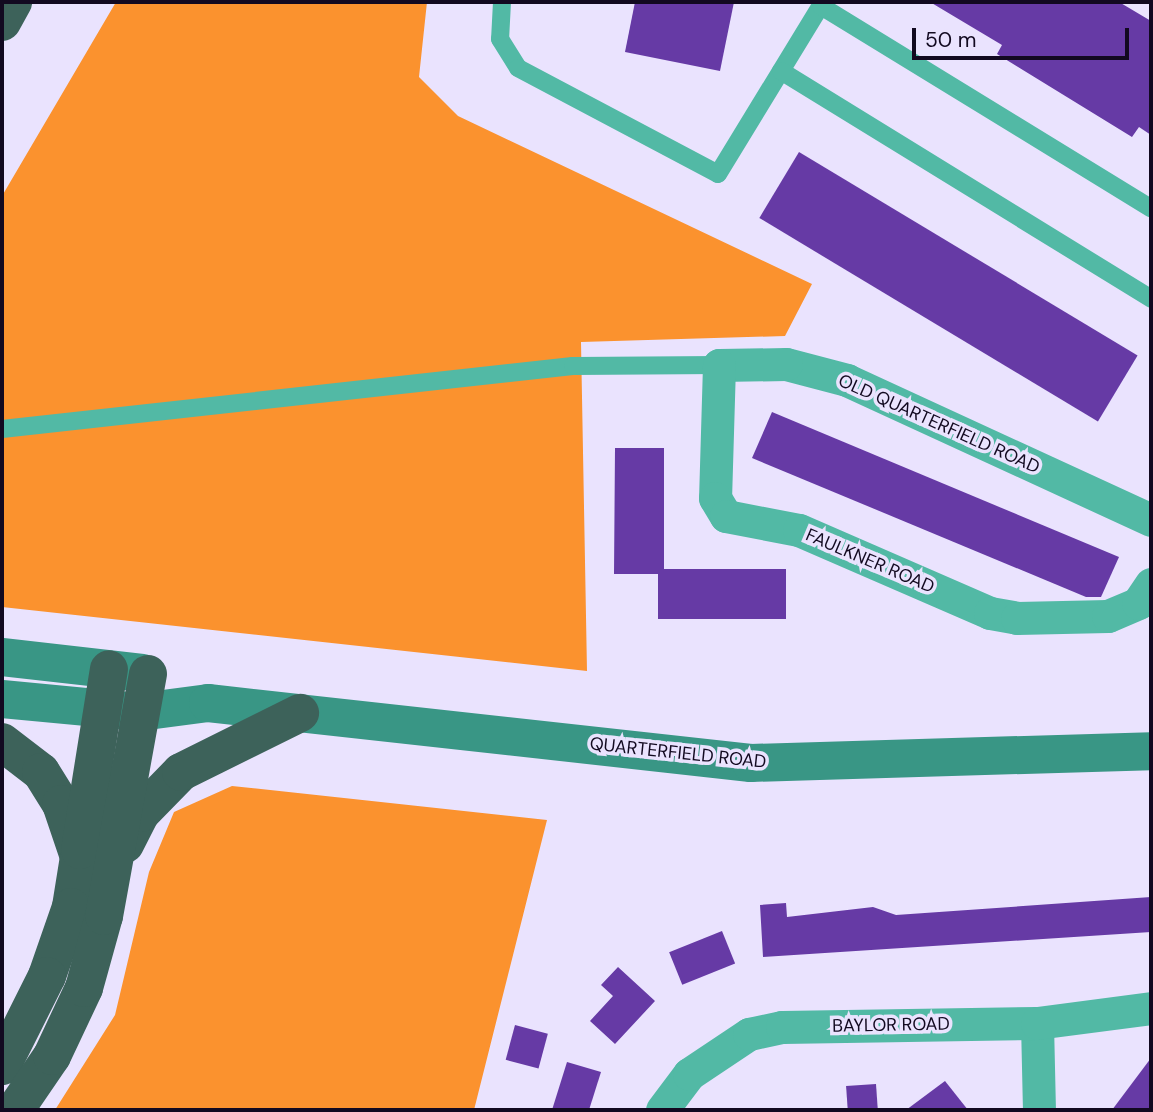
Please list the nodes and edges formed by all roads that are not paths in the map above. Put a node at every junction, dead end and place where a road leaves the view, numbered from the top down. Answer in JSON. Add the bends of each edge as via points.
{"nodes":[{"id":1,"x":13,"y":2,"type":"edge"},
{"id":2,"x":502,"y":2,"type":"edge"},
{"id":3,"x":822,"y":4,"type":"edge"},
{"id":4,"x":2,"y":22,"type":"edge"},
{"id":5,"x":781,"y":71,"type":"junction"},
{"id":6,"x":1151,"y":208,"type":"edge"},
{"id":7,"x":1151,"y":299,"type":"edge"},
{"id":8,"x":719,"y":365,"type":"junction"},
{"id":9,"x":2,"y":429,"type":"edge"},
{"id":10,"x":1151,"y":520,"type":"edge"},
{"id":11,"x":1151,"y":584,"type":"edge"},
{"id":12,"x":2,"y":657,"type":"edge"},
{"id":13,"x":109,"y":669,"type":"junction"},
{"id":14,"x":148,"y":674,"type":"junction"},
{"id":15,"x":2,"y":699,"type":"edge"},
{"id":16,"x":208,"y":703,"type":"junction"},
{"id":17,"x":102,"y":707,"type":"junction"},
{"id":18,"x":139,"y":712,"type":"junction"},
{"id":19,"x":300,"y":713,"type":"junction"},
{"id":20,"x":2,"y":742,"type":"edge"},
{"id":21,"x":1151,"y":751,"type":"edge"},
{"id":22,"x":96,"y":863,"type":"junction"},
{"id":23,"x":1151,"y":1008,"type":"edge"},
{"id":24,"x":1037,"y":1023,"type":"junction"},
{"id":25,"x":2,"y":1066,"type":"edge"},
{"id":26,"x":15,"y":1110,"type":"edge"},
{"id":27,"x":662,"y":1110,"type":"edge"},
{"id":28,"x":1040,"y":1110,"type":"edge"}],
"edges":[{"from":1,"to":4,"type":"highway"},
{"from":2,"to":5,"type":"lane","via":[[500,39],[518,68],[718,174]]},
{"from":3,"to":5,"type":"lane"},
{"from":3,"to":6,"type":"lane"},
{"from":5,"to":7,"type":"lane"},
{"from":8,"to":9,"type":"lane","via":[[573,366]]},
{"from":8,"to":10,"type":"street","name":"OLD QUARTERFIELD ROAD","via":[[786,364],[848,380]]},
{"from":8,"to":11,"type":"street","name":"FAULKNER ROAD","via":[[715,498],[726,516],[799,530],[990,612],[1017,618],[1108,616],[1138,603]]},
{"from":12,"to":13,"type":"main road","name":"QUARTERFIELD ROAD"},
{"from":13,"to":14,"type":"main road","name":"QUARTERFIELD ROAD"},
{"from":13,"to":17,"type":"highway"},
{"from":14,"to":16,"type":"main road","name":"QUARTERFIELD ROAD"},
{"from":14,"to":18,"type":"highway"},
{"from":15,"to":17,"type":"main road","name":"QUARTERFIELD ROAD"},
{"from":16,"to":18,"type":"main road","name":"QUARTERFIELD ROAD"},
{"from":16,"to":19,"type":"main road","name":"QUARTERFIELD ROAD"},
{"from":17,"to":18,"type":"main road","name":"QUARTERFIELD ROAD"},
{"from":17,"to":22,"type":"highway"},
{"from":18,"to":22,"type":"highway"},
{"from":19,"to":21,"type":"main road","name":"QUARTERFIELD ROAD","via":[[751,763]]},
{"from":19,"to":22,"type":"highway","via":[[160,790]]},
{"from":20,"to":22,"type":"highway","via":[[41,772]]},
{"from":22,"to":25,"type":"highway","via":[[71,908],[47,976]]},
{"from":22,"to":26,"type":"highway","via":[[84,988],[52,1056]]},
{"from":23,"to":24,"type":"street","name":"BAYLOR ROAD"},
{"from":24,"to":27,"type":"street","name":"BAYLOR ROAD","via":[[782,1027],[749,1034],[689,1074]]},
{"from":24,"to":28,"type":"street"}]}
